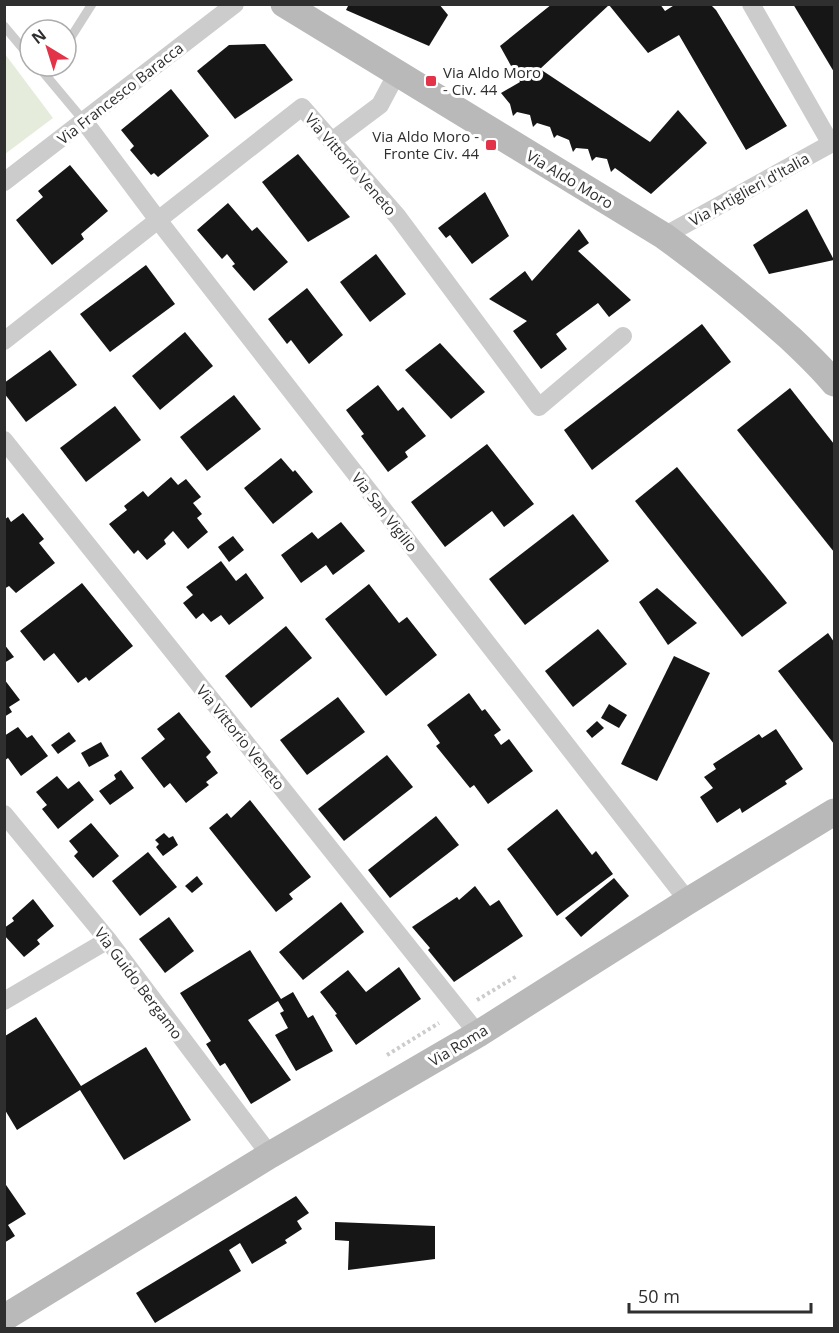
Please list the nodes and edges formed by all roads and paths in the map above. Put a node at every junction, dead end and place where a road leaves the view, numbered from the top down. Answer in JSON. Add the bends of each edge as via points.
{"nodes":[{"id":1,"x":92,"y":4,"type":"edge"},
{"id":2,"x":235,"y":4,"type":"edge"},
{"id":3,"x":284,"y":4,"type":"edge"},
{"id":4,"x":751,"y":4,"type":"edge"},
{"id":5,"x":4,"y":26,"type":"edge"},
{"id":6,"x":78,"y":26,"type":"edge"},
{"id":7,"x":18,"y":43,"type":"edge"},
{"id":8,"x":397,"y":74,"type":"junction"},
{"id":9,"x":48,"y":78,"type":"edge"},
{"id":10,"x":84,"y":121,"type":"junction"},
{"id":11,"x":332,"y":141,"type":"junction"},
{"id":12,"x":832,"y":143,"type":"edge"},
{"id":13,"x":4,"y":182,"type":"edge"},
{"id":14,"x":158,"y":220,"type":"junction"},
{"id":15,"x":664,"y":236,"type":"junction"},
{"id":16,"x":623,"y":336,"type":"dead end"},
{"id":17,"x":4,"y":341,"type":"edge"},
{"id":18,"x":834,"y":383,"type":"edge"},
{"id":19,"x":4,"y":440,"type":"edge"},
{"id":20,"x":834,"y":812,"type":"edge"},
{"id":21,"x":4,"y":814,"type":"edge"},
{"id":22,"x":688,"y":901,"type":"junction"},
{"id":23,"x":108,"y":940,"type":"junction"},
{"id":24,"x":4,"y":1001,"type":"edge"},
{"id":25,"x":478,"y":1034,"type":"junction"},
{"id":26,"x":270,"y":1155,"type":"junction"},
{"id":27,"x":4,"y":1318,"type":"edge"}],
"edges":[{"from":1,"to":6,"type":"lane"},
{"from":2,"to":10,"type":"street","name":"Via Francesco Baracca"},
{"from":3,"to":8,"type":"street","name":"Via Aldo Moro"},
{"from":4,"to":12,"type":"street"},
{"from":5,"to":7,"type":"lane"},
{"from":8,"to":11,"type":"street","via":[[380,105]]},
{"from":8,"to":15,"type":"street","name":"Via Aldo Moro"},
{"from":9,"to":10,"type":"lane"},
{"from":10,"to":13,"type":"street","name":"Via Francesco Baracca"},
{"from":10,"to":14,"type":"street","name":"Via San Vigilio"},
{"from":11,"to":14,"type":"street","name":"Via Vittorio Veneto","via":[[302,107]]},
{"from":11,"to":16,"type":"street","name":"Via Vittorio Veneto","via":[[398,217],[540,406]]},
{"from":12,"to":15,"type":"street","name":"Via Artiglieri d'Italia"},
{"from":14,"to":17,"type":"street","name":"Via Vittorio Veneto"},
{"from":14,"to":22,"type":"street","name":"Via San Vigilio"},
{"from":15,"to":18,"type":"street","name":"Via Aldo Moro","via":[[770,320]]},
{"from":19,"to":25,"type":"street","name":"Via Vittorio Veneto"},
{"from":20,"to":22,"type":"street","name":"Via Roma"},
{"from":21,"to":23,"type":"street","name":"Via Guido Bergamo"},
{"from":22,"to":25,"type":"street","name":"Via Roma"},
{"from":23,"to":24,"type":"street"},
{"from":23,"to":26,"type":"street","name":"Via Guido Bergamo"},
{"from":25,"to":26,"type":"street","name":"Via Roma"},
{"from":26,"to":27,"type":"street","name":"Via Roma"}]}
